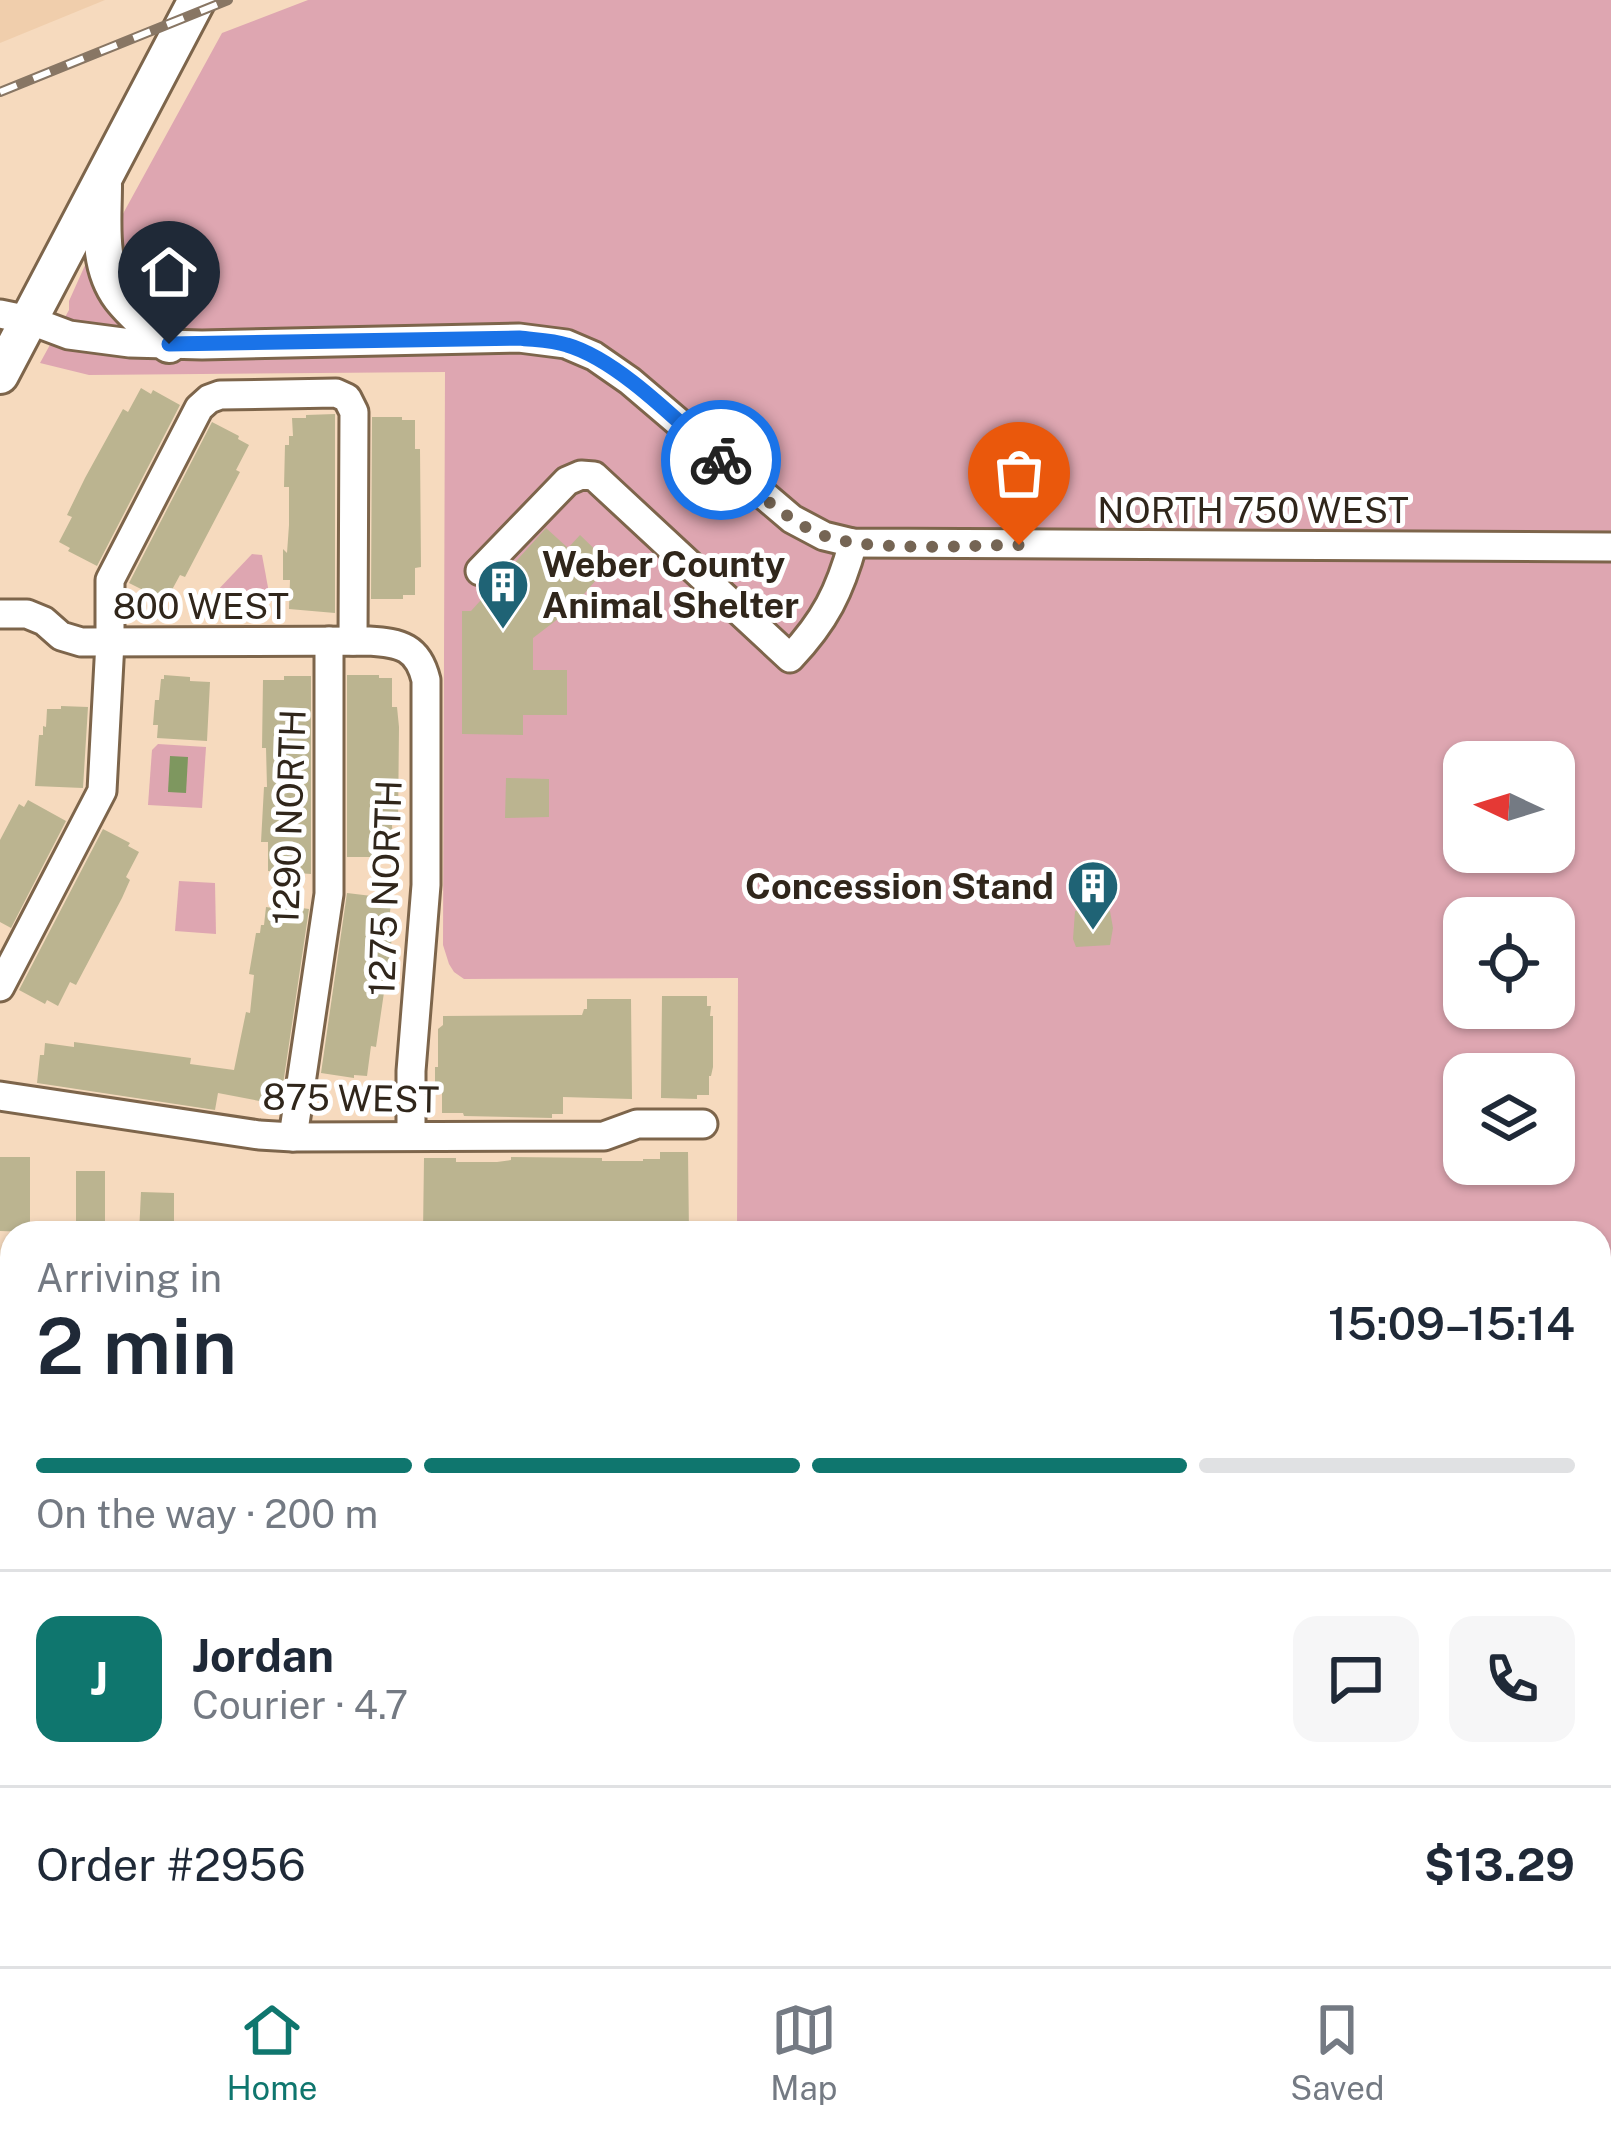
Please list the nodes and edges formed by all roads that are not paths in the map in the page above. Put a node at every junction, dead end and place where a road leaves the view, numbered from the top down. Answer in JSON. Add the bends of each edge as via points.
{"nodes":[{"id":1,"x":197,"y":0,"type":"edge"},
{"id":2,"x":103,"y":180,"type":"junction"},
{"id":3,"x":15,"y":317,"type":"edge"},
{"id":4,"x":169,"y":344,"type":"junction"},
{"id":5,"x":0,"y":375,"type":"edge"},
{"id":6,"x":854,"y":543,"type":"junction"},
{"id":7,"x":1611,"y":548,"type":"edge"},
{"id":8,"x":480,"y":571,"type":"dead end"},
{"id":9,"x":0,"y":614,"type":"edge"},
{"id":10,"x":341,"y":641,"type":"junction"},
{"id":11,"x":110,"y":642,"type":"junction"},
{"id":12,"x":408,"y":648,"type":"joint"},
{"id":13,"x":0,"y":987,"type":"edge"},
{"id":14,"x":0,"y":1096,"type":"edge"},
{"id":15,"x":703,"y":1124,"type":"dead end"},
{"id":16,"x":411,"y":1136,"type":"junction"},
{"id":17,"x":293,"y":1137,"type":"junction"}],
"edges":[{"from":1,"to":2,"type":"main road"},
{"from":2,"to":3,"type":"main road"},
{"from":2,"to":4,"type":"main road","via":[[109,273],[119,295]]},
{"from":3,"to":4,"type":"street","name":"NORTH 750 WEST","via":[[94,340]]},
{"from":3,"to":5,"type":"main road"},
{"from":4,"to":6,"type":"street","name":"NORTH 750 WEST","via":[[566,344],[630,381],[792,519]]},
{"from":6,"to":7,"type":"street","name":"NORTH 750 WEST"},
{"from":6,"to":8,"type":"street","via":[[841,586],[790,658],[593,476],[567,481]]},
{"from":9,"to":11,"type":"street","name":"800 WEST","via":[[27,614],[81,642]]},
{"from":10,"to":11,"type":"street","name":"800 WEST"},
{"from":10,"to":11,"type":"street","name":"1290 NORTH","via":[[353,412],[337,393],[208,399],[110,580]]},
{"from":10,"to":12,"type":"street","name":"800 WEST"},
{"from":10,"to":17,"type":"street","name":"1290 NORTH","via":[[329,894]]},
{"from":11,"to":13,"type":"street","via":[[102,791]]},
{"from":12,"to":16,"type":"street","name":"1275 NORTH","via":[[426,680],[426,885]]},
{"from":14,"to":17,"type":"street","name":"875 WEST"},
{"from":15,"to":16,"type":"street","name":"875 WEST","via":[[637,1124],[604,1136]]},
{"from":16,"to":17,"type":"street","name":"875 WEST"}]}
